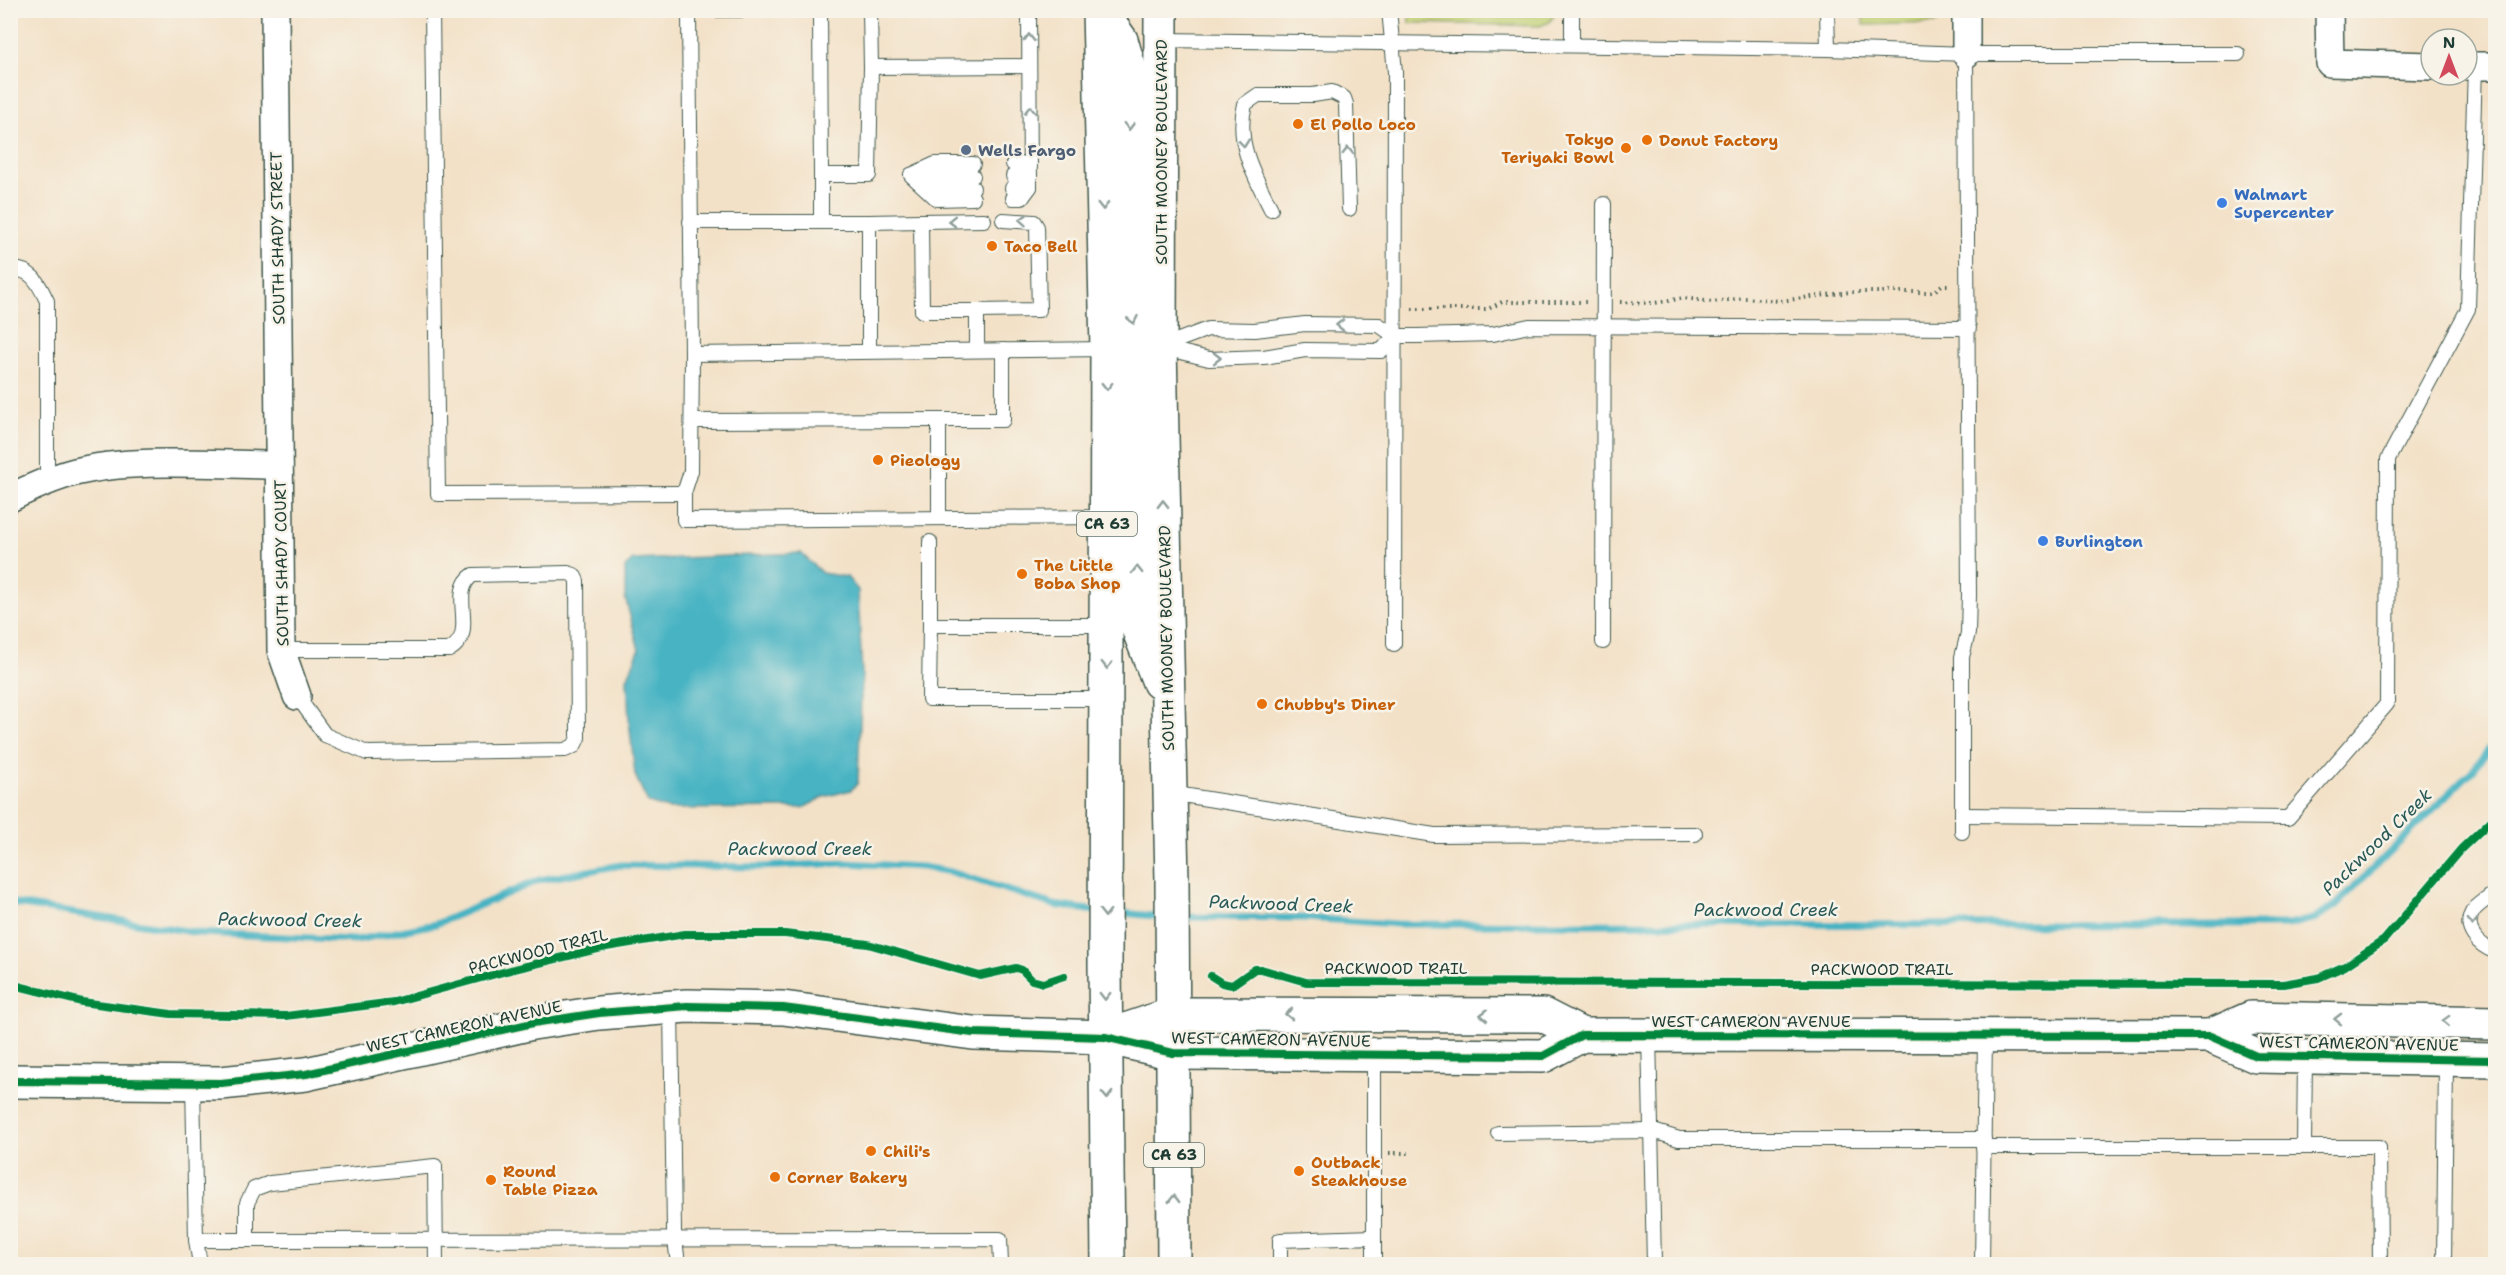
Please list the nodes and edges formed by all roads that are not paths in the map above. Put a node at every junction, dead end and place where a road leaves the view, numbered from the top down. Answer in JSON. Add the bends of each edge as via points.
{"nodes":[{"id":1,"x":275,"y":10,"type":"edge"},
{"id":2,"x":432,"y":10,"type":"edge"},
{"id":3,"x":780,"y":10,"type":"edge"},
{"id":4,"x":820,"y":10,"type":"edge"},
{"id":5,"x":870,"y":10,"type":"edge"},
{"id":6,"x":1029,"y":10,"type":"edge"},
{"id":7,"x":1100,"y":10,"type":"edge"},
{"id":8,"x":1389,"y":10,"type":"edge"},
{"id":9,"x":1572,"y":10,"type":"edge"},
{"id":10,"x":1827,"y":10,"type":"edge"},
{"id":11,"x":1966,"y":10,"type":"edge"},
{"id":12,"x":2329,"y":10,"type":"edge"},
{"id":13,"x":689,"y":11,"type":"edge"},
{"id":14,"x":1161,"y":25,"type":"edge"},
{"id":15,"x":1394,"y":44,"type":"junction"},
{"id":16,"x":1572,"y":45,"type":"junction"},
{"id":17,"x":1828,"y":49,"type":"junction"},
{"id":18,"x":1966,"y":54,"type":"junction"},
{"id":19,"x":2238,"y":54,"type":"dead end"},
{"id":20,"x":1029,"y":66,"type":"junction"},
{"id":21,"x":2419,"y":66,"type":"edge"},
{"id":22,"x":871,"y":67,"type":"junction"},
{"id":23,"x":2478,"y":87,"type":"edge"},
{"id":24,"x":821,"y":175,"type":"junction"},
{"id":25,"x":1030,"y":176,"type":"junction"},
{"id":26,"x":973,"y":182,"type":"joint"},
{"id":27,"x":1604,"y":204,"type":"dead end"},
{"id":28,"x":1270,"y":209,"type":"dead end"},
{"id":29,"x":1349,"y":209,"type":"dead end"},
{"id":30,"x":984,"y":220,"type":"dead end"},
{"id":31,"x":1003,"y":220,"type":"dead end"},
{"id":32,"x":921,"y":221,"type":"junction"},
{"id":33,"x":690,"y":222,"type":"junction"},
{"id":34,"x":821,"y":222,"type":"junction"},
{"id":35,"x":869,"y":222,"type":"junction"},
{"id":36,"x":10,"y":269,"type":"edge"},
{"id":37,"x":978,"y":312,"type":"junction"},
{"id":38,"x":1606,"y":326,"type":"junction"},
{"id":39,"x":1969,"y":328,"type":"junction"},
{"id":40,"x":1395,"y":336,"type":"junction"},
{"id":41,"x":1160,"y":347,"type":"junction"},
{"id":42,"x":1107,"y":349,"type":"junction"},
{"id":43,"x":978,"y":350,"type":"junction"},
{"id":44,"x":1003,"y":350,"type":"junction"},
{"id":45,"x":869,"y":351,"type":"junction"},
{"id":46,"x":692,"y":354,"type":"junction"},
{"id":47,"x":939,"y":420,"type":"junction"},
{"id":48,"x":693,"y":421,"type":"junction"},
{"id":49,"x":279,"y":465,"type":"junction"},
{"id":50,"x":47,"y":480,"type":"junction"},
{"id":51,"x":684,"y":493,"type":"junction"},
{"id":52,"x":10,"y":498,"type":"edge"},
{"id":53,"x":1107,"y":517,"type":"junction"},
{"id":54,"x":939,"y":518,"type":"junction"},
{"id":55,"x":930,"y":542,"type":"dead end"},
{"id":56,"x":930,"y":625,"type":"junction"},
{"id":57,"x":1107,"y":625,"type":"junction"},
{"id":58,"x":1604,"y":642,"type":"dead end"},
{"id":59,"x":1394,"y":644,"type":"dead end"},
{"id":60,"x":280,"y":650,"type":"junction"},
{"id":61,"x":297,"y":696,"type":"joint"},
{"id":62,"x":1107,"y":699,"type":"junction"},
{"id":63,"x":1167,"y":703,"type":"junction"},
{"id":64,"x":1170,"y":793,"type":"junction"},
{"id":65,"x":1962,"y":814,"type":"junction"},
{"id":66,"x":1962,"y":832,"type":"dead end"},
{"id":67,"x":1695,"y":834,"type":"dead end"},
{"id":68,"x":2494,"y":895,"type":"edge"},
{"id":69,"x":2496,"y":952,"type":"edge"},
{"id":70,"x":671,"y":1006,"type":"junction"},
{"id":71,"x":1173,"y":1014,"type":"junction"},
{"id":72,"x":2496,"y":1023,"type":"edge"},
{"id":73,"x":1649,"y":1034,"type":"junction"},
{"id":74,"x":1985,"y":1034,"type":"junction"},
{"id":75,"x":1582,"y":1035,"type":"junction"},
{"id":76,"x":2210,"y":1035,"type":"junction"},
{"id":77,"x":1105,"y":1037,"type":"junction"},
{"id":78,"x":1173,"y":1053,"type":"junction"},
{"id":79,"x":1374,"y":1055,"type":"junction"},
{"id":80,"x":2305,"y":1057,"type":"junction"},
{"id":81,"x":2446,"y":1059,"type":"junction"},
{"id":82,"x":2496,"y":1060,"type":"edge"},
{"id":83,"x":10,"y":1081,"type":"edge"},
{"id":84,"x":193,"y":1083,"type":"junction"},
{"id":85,"x":1653,"y":1131,"type":"junction"},
{"id":86,"x":1498,"y":1132,"type":"dead end"},
{"id":87,"x":1983,"y":1143,"type":"junction"},
{"id":88,"x":2304,"y":1146,"type":"junction"},
{"id":89,"x":1374,"y":1237,"type":"junction"},
{"id":90,"x":435,"y":1238,"type":"junction"},
{"id":91,"x":196,"y":1240,"type":"junction"},
{"id":92,"x":247,"y":1240,"type":"junction"},
{"id":93,"x":675,"y":1240,"type":"junction"},
{"id":94,"x":200,"y":1264,"type":"edge"},
{"id":95,"x":436,"y":1264,"type":"edge"},
{"id":96,"x":678,"y":1264,"type":"edge"},
{"id":97,"x":1000,"y":1264,"type":"edge"},
{"id":98,"x":1108,"y":1264,"type":"edge"},
{"id":99,"x":1174,"y":1264,"type":"edge"},
{"id":100,"x":1280,"y":1264,"type":"edge"},
{"id":101,"x":1374,"y":1264,"type":"edge"},
{"id":102,"x":1654,"y":1264,"type":"edge"},
{"id":103,"x":1982,"y":1264,"type":"edge"},
{"id":104,"x":2380,"y":1264,"type":"edge"},
{"id":105,"x":2444,"y":1264,"type":"edge"}],
"edges":[{"from":1,"to":49,"type":"street","name":"SOUTH SHADY STREET"},
{"from":2,"to":51,"type":"lane","via":[[438,494]]},
{"from":3,"to":13,"type":"lane"},
{"from":4,"to":24,"type":"lane"},
{"from":5,"to":22,"type":"lane"},
{"from":20,"to":6,"type":"lane","one_way":true},
{"from":7,"to":41,"type":"street","one_way":true,"via":[[1121,40],[1129,67],[1132,322],[1143,339]]},
{"from":7,"to":42,"type":"street","number":"CA 63","one_way":true},
{"from":8,"to":15,"type":"lane"},
{"from":9,"to":16,"type":"lane"},
{"from":10,"to":17,"type":"lane"},
{"from":11,"to":18,"type":"street"},
{"from":12,"to":21,"type":"street","via":[[2330,63]]},
{"from":13,"to":33,"type":"lane"},
{"from":14,"to":15,"type":"lane"},
{"from":14,"to":41,"type":"street","name":"SOUTH MOONEY BOULEVARD","number":"CA 63"},
{"from":15,"to":16,"type":"lane"},
{"from":15,"to":40,"type":"lane"},
{"from":16,"to":17,"type":"lane"},
{"from":17,"to":18,"type":"lane"},
{"from":18,"to":19,"type":"lane"},
{"from":18,"to":39,"type":"lane"},
{"from":20,"to":22,"type":"lane"},
{"from":25,"to":20,"type":"lane","one_way":true},
{"from":22,"to":24,"type":"lane","via":[[869,174]]},
{"from":23,"to":65,"type":"lane","via":[[2468,309],[2388,459],[2387,704],[2288,818]]},
{"from":24,"to":34,"type":"lane"},
{"from":25,"to":25,"type":"lane","via":[[1023,198],[1013,181]]},
{"from":26,"to":26,"type":"lane","via":[[936,164],[911,175],[936,189]]},
{"from":27,"to":38,"type":"lane"},
{"from":29,"to":28,"type":"lane","one_way":true,"via":[[1346,104],[1344,98],[1332,92],[1258,95],[1245,104],[1245,157]]},
{"from":30,"to":32,"type":"lane","one_way":true},
{"from":37,"to":31,"type":"lane","one_way":true,"via":[[1039,310],[1037,227],[1028,219]]},
{"from":32,"to":35,"type":"lane"},
{"from":32,"to":37,"type":"lane","via":[[922,312]]},
{"from":33,"to":34,"type":"lane"},
{"from":33,"to":46,"type":"lane"},
{"from":34,"to":35,"type":"lane"},
{"from":35,"to":45,"type":"lane"},
{"from":36,"to":50,"type":"lane","via":[[20,268],[37,280],[47,301]]},
{"from":37,"to":43,"type":"lane"},
{"from":38,"to":39,"type":"lane"},
{"from":38,"to":40,"type":"lane","via":[[1529,326],[1493,334]]},
{"from":38,"to":58,"type":"lane"},
{"from":39,"to":65,"type":"lane","via":[[1969,595],[1968,633],[1962,657]]},
{"from":40,"to":41,"type":"lane","one_way":true,"via":[[1379,325],[1305,324],[1254,330],[1208,329]]},
{"from":41,"to":40,"type":"lane","one_way":true,"via":[[1209,358],[1264,357],[1305,350],[1381,351]]},
{"from":40,"to":59,"type":"lane"},
{"from":63,"to":41,"type":"street","name":"SOUTH MOONEY BOULEVARD","number":"CA 63","one_way":true},
{"from":42,"to":44,"type":"lane"},
{"from":42,"to":53,"type":"street","number":"CA 63","one_way":true},
{"from":63,"to":42,"type":"street","one_way":true,"via":[[1138,628],[1134,373],[1127,359]]},
{"from":43,"to":44,"type":"lane"},
{"from":43,"to":45,"type":"lane"},
{"from":44,"to":47,"type":"lane","via":[[1004,420]]},
{"from":45,"to":46,"type":"lane"},
{"from":46,"to":48,"type":"lane"},
{"from":47,"to":48,"type":"lane"},
{"from":47,"to":54,"type":"lane"},
{"from":48,"to":51,"type":"lane","via":[[691,471]]},
{"from":49,"to":50,"type":"street","via":[[118,465]]},
{"from":49,"to":60,"type":"street","name":"SOUTH SHADY COURT"},
{"from":50,"to":52,"type":"street"},
{"from":51,"to":54,"type":"lane","via":[[684,520]]},
{"from":53,"to":54,"type":"lane"},
{"from":53,"to":57,"type":"street","number":"CA 63"},
{"from":55,"to":56,"type":"lane"},
{"from":56,"to":57,"type":"lane"},
{"from":56,"to":62,"type":"lane","via":[[929,699]]},
{"from":57,"to":62,"type":"street","number":"CA 63","one_way":true},
{"from":60,"to":61,"type":"street","name":"SOUTH SHADY COURT"},
{"from":60,"to":61,"type":"lane","via":[[449,650],[459,644],[464,633],[463,586],[473,575],[568,573],[577,581],[578,738],[574,746],[565,750],[367,753],[325,735]]},
{"from":62,"to":77,"type":"street","number":"CA 63","one_way":true},
{"from":63,"to":64,"type":"street","name":"SOUTH MOONEY BOULEVARD","number":"CA 63"},
{"from":64,"to":67,"type":"lane","via":[[1434,835]]},
{"from":64,"to":71,"type":"street","name":"SOUTH MOONEY BOULEVARD","number":"CA 63"},
{"from":65,"to":66,"type":"lane"},
{"from":68,"to":69,"type":"lane","one_way":true,"via":[[2472,912],[2470,928],[2474,937]]},
{"from":70,"to":77,"type":"street","name":"WEST CAMERON AVENUE","via":[[765,1006],[973,1033]]},
{"from":70,"to":84,"type":"street","name":"WEST CAMERON AVENUE","via":[[533,1023],[306,1074]]},
{"from":70,"to":93,"type":"lane"},
{"from":75,"to":71,"type":"street","name":"WEST CAMERON AVENUE","one_way":true,"via":[[1543,1015]]},
{"from":71,"to":77,"type":"street","name":"WEST CAMERON AVENUE"},
{"from":71,"to":78,"type":"street","name":"SOUTH MOONEY BOULEVARD","number":"CA 63"},
{"from":72,"to":76,"type":"street","name":"WEST CAMERON AVENUE","one_way":true,"via":[[2251,1018]]},
{"from":73,"to":74,"type":"street","name":"WEST CAMERON AVENUE"},
{"from":73,"to":75,"type":"street","name":"WEST CAMERON AVENUE"},
{"from":73,"to":85,"type":"lane"},
{"from":74,"to":76,"type":"street","name":"WEST CAMERON AVENUE"},
{"from":74,"to":87,"type":"lane"},
{"from":75,"to":79,"type":"street","name":"WEST CAMERON AVENUE","via":[[1543,1056]]},
{"from":76,"to":80,"type":"street","name":"WEST CAMERON AVENUE","via":[[2256,1056]]},
{"from":77,"to":78,"type":"street","name":"WEST CAMERON AVENUE"},
{"from":77,"to":98,"type":"street","number":"CA 63","one_way":true},
{"from":78,"to":79,"type":"street","name":"WEST CAMERON AVENUE"},
{"from":99,"to":78,"type":"street","name":"SOUTH MOONEY BOULEVARD","number":"CA 63","one_way":true},
{"from":79,"to":89,"type":"lane"},
{"from":80,"to":81,"type":"street","name":"WEST CAMERON AVENUE"},
{"from":80,"to":88,"type":"lane"},
{"from":81,"to":82,"type":"street","name":"WEST CAMERON AVENUE"},
{"from":81,"to":105,"type":"lane"},
{"from":83,"to":84,"type":"street","name":"WEST CAMERON AVENUE"},
{"from":84,"to":91,"type":"lane"},
{"from":85,"to":86,"type":"lane"},
{"from":85,"to":87,"type":"lane","via":[[1679,1139]]},
{"from":85,"to":102,"type":"lane"},
{"from":87,"to":88,"type":"lane"},
{"from":87,"to":103,"type":"lane"},
{"from":88,"to":104,"type":"lane","via":[[2379,1147]]},
{"from":89,"to":100,"type":"lane","via":[[1280,1240]]},
{"from":89,"to":101,"type":"lane"},
{"from":90,"to":92,"type":"lane"},
{"from":90,"to":92,"type":"lane","via":[[435,1166],[270,1183],[254,1189],[247,1203]]},
{"from":90,"to":93,"type":"lane"},
{"from":90,"to":95,"type":"lane"},
{"from":91,"to":92,"type":"lane"},
{"from":91,"to":94,"type":"lane"},
{"from":93,"to":96,"type":"lane"},
{"from":93,"to":97,"type":"lane","via":[[1000,1239]]}]}
